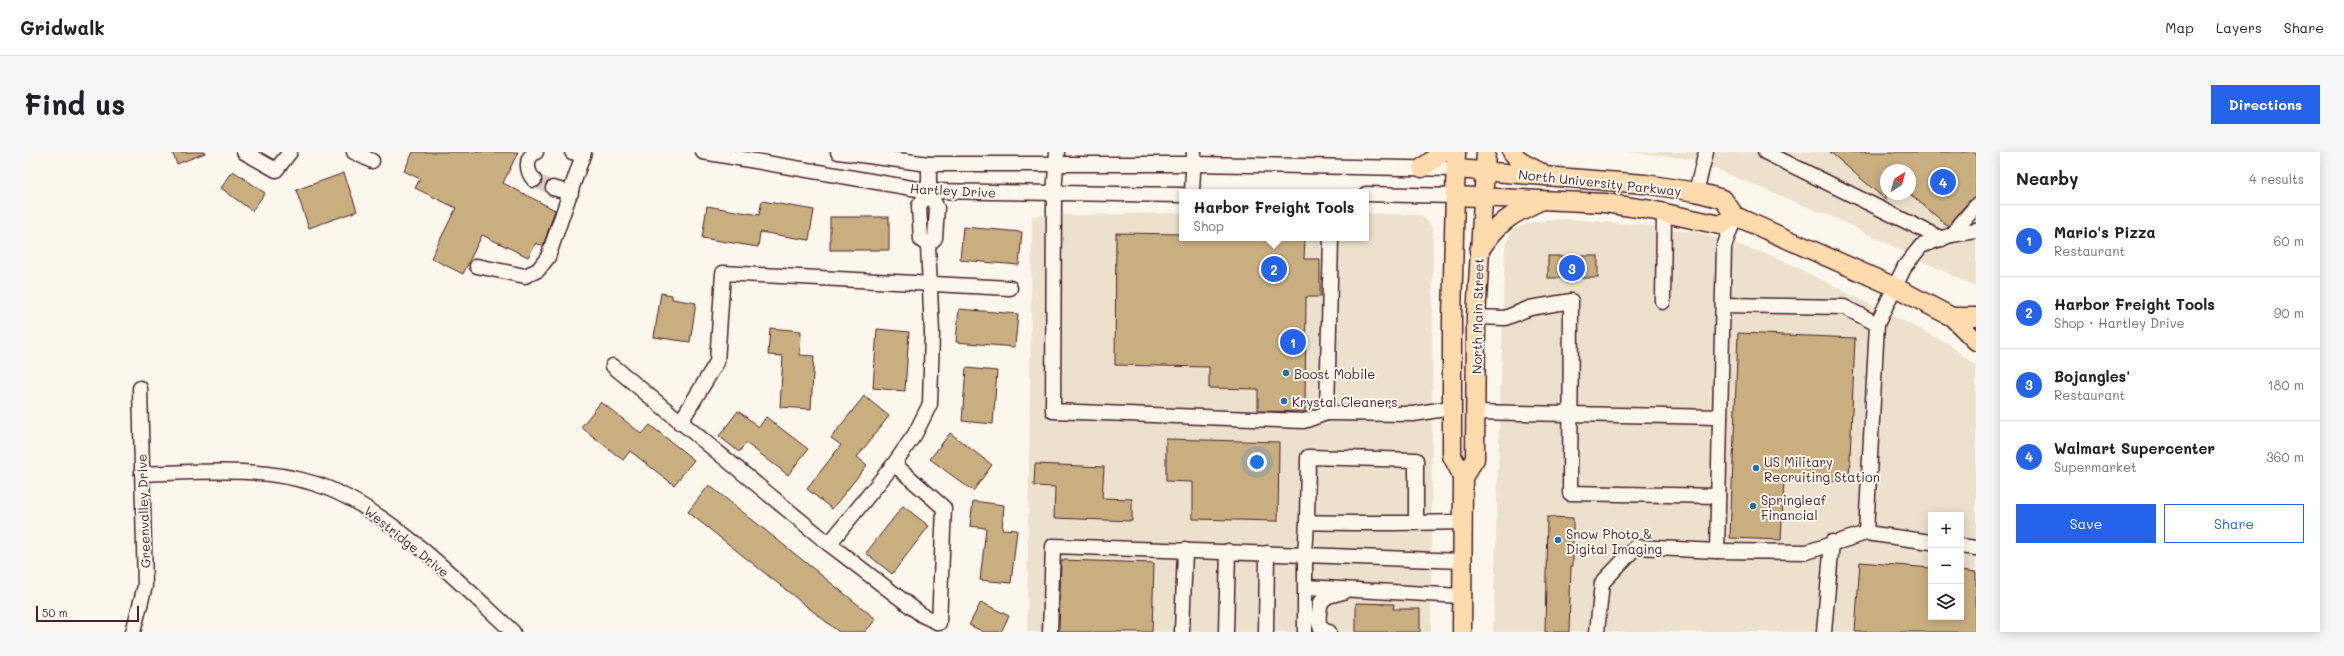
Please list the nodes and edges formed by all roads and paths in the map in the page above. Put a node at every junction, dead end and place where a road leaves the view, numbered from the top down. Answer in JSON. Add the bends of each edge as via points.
{"nodes":[{"id":1,"x":244,"y":152,"type":"edge"},
{"id":2,"x":290,"y":152,"type":"edge"},
{"id":3,"x":354,"y":152,"type":"edge"},
{"id":4,"x":536,"y":152,"type":"edge"},
{"id":5,"x":842,"y":152,"type":"edge"},
{"id":6,"x":1443,"y":152,"type":"edge"},
{"id":7,"x":1486,"y":152,"type":"edge"},
{"id":8,"x":1512,"y":152,"type":"edge"},
{"id":9,"x":1706,"y":152,"type":"edge"},
{"id":10,"x":1765,"y":152,"type":"edge"},
{"id":11,"x":580,"y":153,"type":"edge"},
{"id":12,"x":708,"y":153,"type":"edge"},
{"id":13,"x":1056,"y":158,"type":"edge"},
{"id":14,"x":1194,"y":158,"type":"edge"},
{"id":15,"x":1314,"y":159,"type":"edge"},
{"id":16,"x":1456,"y":160,"type":"edge"},
{"id":17,"x":372,"y":161,"type":"dead end"},
{"id":18,"x":929,"y":164,"type":"junction"},
{"id":19,"x":1422,"y":168,"type":"junction"},
{"id":20,"x":1486,"y":170,"type":"junction"},
{"id":21,"x":1546,"y":175,"type":"junction"},
{"id":22,"x":534,"y":180,"type":"dead end"},
{"id":23,"x":553,"y":188,"type":"tunnel mouth"},
{"id":24,"x":1192,"y":189,"type":"edge"},
{"id":25,"x":929,"y":191,"type":"junction"},
{"id":26,"x":1696,"y":192,"type":"junction"},
{"id":27,"x":571,"y":193,"type":"junction"},
{"id":28,"x":1054,"y":194,"type":"junction"},
{"id":29,"x":1369,"y":194,"type":"edge"},
{"id":30,"x":1179,"y":195,"type":"edge"},
{"id":31,"x":1455,"y":196,"type":"junction"},
{"id":32,"x":1482,"y":197,"type":"junction"},
{"id":33,"x":1542,"y":201,"type":"junction"},
{"id":34,"x":1976,"y":206,"type":"edge"},
{"id":35,"x":1664,"y":213,"type":"junction"},
{"id":36,"x":1735,"y":216,"type":"junction"},
{"id":37,"x":1976,"y":231,"type":"edge"},
{"id":38,"x":1947,"y":237,"type":"junction"},
{"id":39,"x":1331,"y":241,"type":"edge"},
{"id":40,"x":1479,"y":251,"type":"junction"},
{"id":41,"x":477,"y":266,"type":"dead end"},
{"id":42,"x":930,"y":285,"type":"junction"},
{"id":43,"x":1895,"y":287,"type":"junction"},
{"id":44,"x":1010,"y":288,"type":"dead end"},
{"id":45,"x":1663,"y":302,"type":"dead end"},
{"id":46,"x":1723,"y":305,"type":"junction"},
{"id":47,"x":1476,"y":316,"type":"junction"},
{"id":48,"x":1952,"y":317,"type":"junction"},
{"id":49,"x":1976,"y":317,"type":"edge"},
{"id":50,"x":1876,"y":324,"type":"junction"},
{"id":51,"x":1976,"y":341,"type":"edge"},
{"id":52,"x":612,"y":366,"type":"dead end"},
{"id":53,"x":140,"y":388,"type":"dead end"},
{"id":54,"x":1451,"y":408,"type":"junction"},
{"id":55,"x":1327,"y":413,"type":"junction"},
{"id":56,"x":1569,"y":414,"type":"junction"},
{"id":57,"x":1720,"y":417,"type":"junction"},
{"id":58,"x":1475,"y":418,"type":"junction"},
{"id":59,"x":680,"y":423,"type":"junction"},
{"id":60,"x":894,"y":464,"type":"junction"},
{"id":61,"x":142,"y":474,"type":"junction"},
{"id":62,"x":1463,"y":478,"type":"junction"},
{"id":63,"x":1718,"y":496,"type":"junction"},
{"id":64,"x":1307,"y":522,"type":"junction"},
{"id":65,"x":1462,"y":522,"type":"junction"},
{"id":66,"x":1416,"y":523,"type":"junction"},
{"id":67,"x":1866,"y":532,"type":"junction"},
{"id":68,"x":1832,"y":542,"type":"junction"},
{"id":69,"x":1928,"y":542,"type":"edge"},
{"id":70,"x":828,"y":544,"type":"junction"},
{"id":71,"x":1964,"y":546,"type":"edge"},
{"id":72,"x":1976,"y":548,"type":"edge"},
{"id":73,"x":1185,"y":550,"type":"junction"},
{"id":74,"x":1228,"y":552,"type":"junction"},
{"id":75,"x":1717,"y":552,"type":"junction"},
{"id":76,"x":1267,"y":553,"type":"junction"},
{"id":77,"x":1305,"y":555,"type":"junction"},
{"id":78,"x":1462,"y":561,"type":"junction"},
{"id":79,"x":1312,"y":588,"type":"junction"},
{"id":80,"x":1349,"y":590,"type":"junction"},
{"id":81,"x":1461,"y":596,"type":"junction"},
{"id":82,"x":133,"y":632,"type":"edge"},
{"id":83,"x":513,"y":632,"type":"edge"},
{"id":84,"x":1050,"y":632,"type":"edge"},
{"id":85,"x":1182,"y":632,"type":"edge"},
{"id":86,"x":1226,"y":632,"type":"edge"},
{"id":87,"x":1266,"y":632,"type":"edge"},
{"id":88,"x":1305,"y":632,"type":"edge"},
{"id":89,"x":1315,"y":632,"type":"edge"},
{"id":90,"x":1329,"y":632,"type":"edge"},
{"id":91,"x":1462,"y":632,"type":"edge"},
{"id":92,"x":1597,"y":632,"type":"edge"},
{"id":93,"x":1824,"y":632,"type":"edge"}],
"edges":[{"from":1,"to":2,"type":"street","via":[[276,170]]},
{"from":3,"to":17,"type":"street"},
{"from":4,"to":22,"type":"street","via":[[528,163],[528,174]]},
{"from":5,"to":18,"type":"street","name":"Hartley Drive"},
{"from":6,"to":19,"type":"main road"},
{"from":7,"to":20,"type":"main road","name":"North Main Street"},
{"from":8,"to":21,"type":"main road","via":[[1521,162]]},
{"from":9,"to":26,"type":"street"},
{"from":10,"to":38,"type":"street"},
{"from":11,"to":27,"type":"street"},
{"from":12,"to":25,"type":"street","name":"Hartley Drive"},
{"from":13,"to":14,"type":"street","name":"Hartley Drive"},
{"from":13,"to":18,"type":"street","name":"Hartley Drive"},
{"from":13,"to":28,"type":"street"},
{"from":14,"to":15,"type":"street","name":"Hartley Drive"},
{"from":14,"to":24,"type":"street"},
{"from":15,"to":19,"type":"street","name":"Hartley Drive"},
{"from":16,"to":19,"type":"street","name":"Hartley Drive"},
{"from":16,"to":20,"type":"main road","name":"North University Parkway"},
{"from":16,"to":31,"type":"main road","name":"North Main Street"},
{"from":18,"to":25,"type":"street"},
{"from":20,"to":21,"type":"main road","name":"North University Parkway"},
{"from":20,"to":32,"type":"main road","name":"North Main Street"},
{"from":21,"to":26,"type":"main road","name":"North University Parkway","via":[[1645,184]]},
{"from":23,"to":27,"type":"street"},
{"from":25,"to":28,"type":"street","name":"Hartley Drive"},
{"from":25,"to":42,"type":"street","via":[[919,206],[921,240],[928,245]]},
{"from":26,"to":36,"type":"main road","name":"North University Parkway","via":[[1723,200]]},
{"from":27,"to":41,"type":"street","via":[[548,257],[538,270],[525,276]]},
{"from":28,"to":30,"type":"street","name":"Hartley Drive"},
{"from":28,"to":55,"type":"street","via":[[1053,411],[1304,421]]},
{"from":29,"to":31,"type":"street"},
{"from":31,"to":32,"type":"main road","name":"North University Parkway"},
{"from":31,"to":54,"type":"main road","name":"North Main Street"},
{"from":32,"to":33,"type":"main road","name":"North University Parkway"},
{"from":32,"to":40,"type":"main road","name":"North Main Street"},
{"from":33,"to":35,"type":"main road","name":"North University Parkway","via":[[1605,203]]},
{"from":33,"to":40,"type":"main road","via":[[1512,214],[1490,235]]},
{"from":34,"to":38,"type":"street"},
{"from":35,"to":36,"type":"main road","name":"North University Parkway","via":[[1720,225]]},
{"from":35,"to":45,"type":"street"},
{"from":36,"to":43,"type":"main road","name":"North University Parkway"},
{"from":36,"to":46,"type":"street","via":[[1724,247]]},
{"from":37,"to":38,"type":"street"},
{"from":38,"to":43,"type":"street","via":[[1921,246],[1905,266]]},
{"from":39,"to":55,"type":"street"},
{"from":40,"to":47,"type":"main road","name":"North Main Street"},
{"from":42,"to":44,"type":"street"},
{"from":42,"to":59,"type":"street","via":[[723,273],[717,362]]},
{"from":42,"to":60,"type":"street","via":[[930,404],[915,434]]},
{"from":43,"to":48,"type":"main road","name":"North University Parkway"},
{"from":43,"to":50,"type":"street"},
{"from":46,"to":50,"type":"street","via":[[1844,308]]},
{"from":46,"to":57,"type":"street"},
{"from":47,"to":56,"type":"street","via":[[1505,318],[1530,308],[1571,301]]},
{"from":47,"to":58,"type":"main road","name":"North Main Street"},
{"from":48,"to":49,"type":"main road"},
{"from":48,"to":51,"type":"main road"},
{"from":50,"to":67,"type":"street"},
{"from":52,"to":59,"type":"street"},
{"from":53,"to":61,"type":"street","name":"Greenvalley Drive"},
{"from":54,"to":55,"type":"street","via":[[1413,414]]},
{"from":54,"to":58,"type":"main road"},
{"from":54,"to":62,"type":"main road","name":"North Main Street","via":[[1452,456]]},
{"from":56,"to":57,"type":"street"},
{"from":56,"to":58,"type":"street"},
{"from":56,"to":63,"type":"street","via":[[1570,493]]},
{"from":57,"to":63,"type":"street"},
{"from":58,"to":62,"type":"main road","name":"North Main Street","via":[[1475,459]]},
{"from":59,"to":70,"type":"street"},
{"from":60,"to":70,"type":"street"},
{"from":60,"to":70,"type":"street","via":[[944,508],[939,623],[922,615]]},
{"from":61,"to":82,"type":"street","name":"Greenvalley Drive","via":[[145,586]]},
{"from":61,"to":83,"type":"street","name":"Westridge Drive","via":[[241,471],[281,476],[333,490],[376,514]]},
{"from":62,"to":65,"type":"main road","name":"North Main Street"},
{"from":63,"to":75,"type":"street"},
{"from":64,"to":66,"type":"street"},
{"from":64,"to":66,"type":"street","via":[[1308,457],[1416,460]]},
{"from":64,"to":77,"type":"street"},
{"from":65,"to":66,"type":"street"},
{"from":65,"to":78,"type":"main road","name":"North Main Street"},
{"from":67,"to":68,"type":"street"},
{"from":67,"to":69,"type":"street"},
{"from":68,"to":75,"type":"street","via":[[1807,552]]},
{"from":68,"to":93,"type":"street"},
{"from":71,"to":72,"type":"street"},
{"from":73,"to":74,"type":"street"},
{"from":73,"to":84,"type":"street","via":[[1053,546]]},
{"from":73,"to":85,"type":"street"},
{"from":74,"to":76,"type":"street"},
{"from":74,"to":86,"type":"street"},
{"from":75,"to":92,"type":"street","via":[[1636,547],[1602,583]]},
{"from":76,"to":77,"type":"street"},
{"from":76,"to":87,"type":"street"},
{"from":77,"to":78,"type":"street"},
{"from":77,"to":79,"type":"street"},
{"from":78,"to":81,"type":"main road","name":"North Main Street"},
{"from":79,"to":80,"type":"street"},
{"from":79,"to":88,"type":"street"},
{"from":79,"to":89,"type":"street"},
{"from":80,"to":81,"type":"street"},
{"from":80,"to":90,"type":"street","via":[[1328,596],[1321,602],[1318,621],[1324,632]]},
{"from":81,"to":91,"type":"main road","name":"North Main Street"}]}
